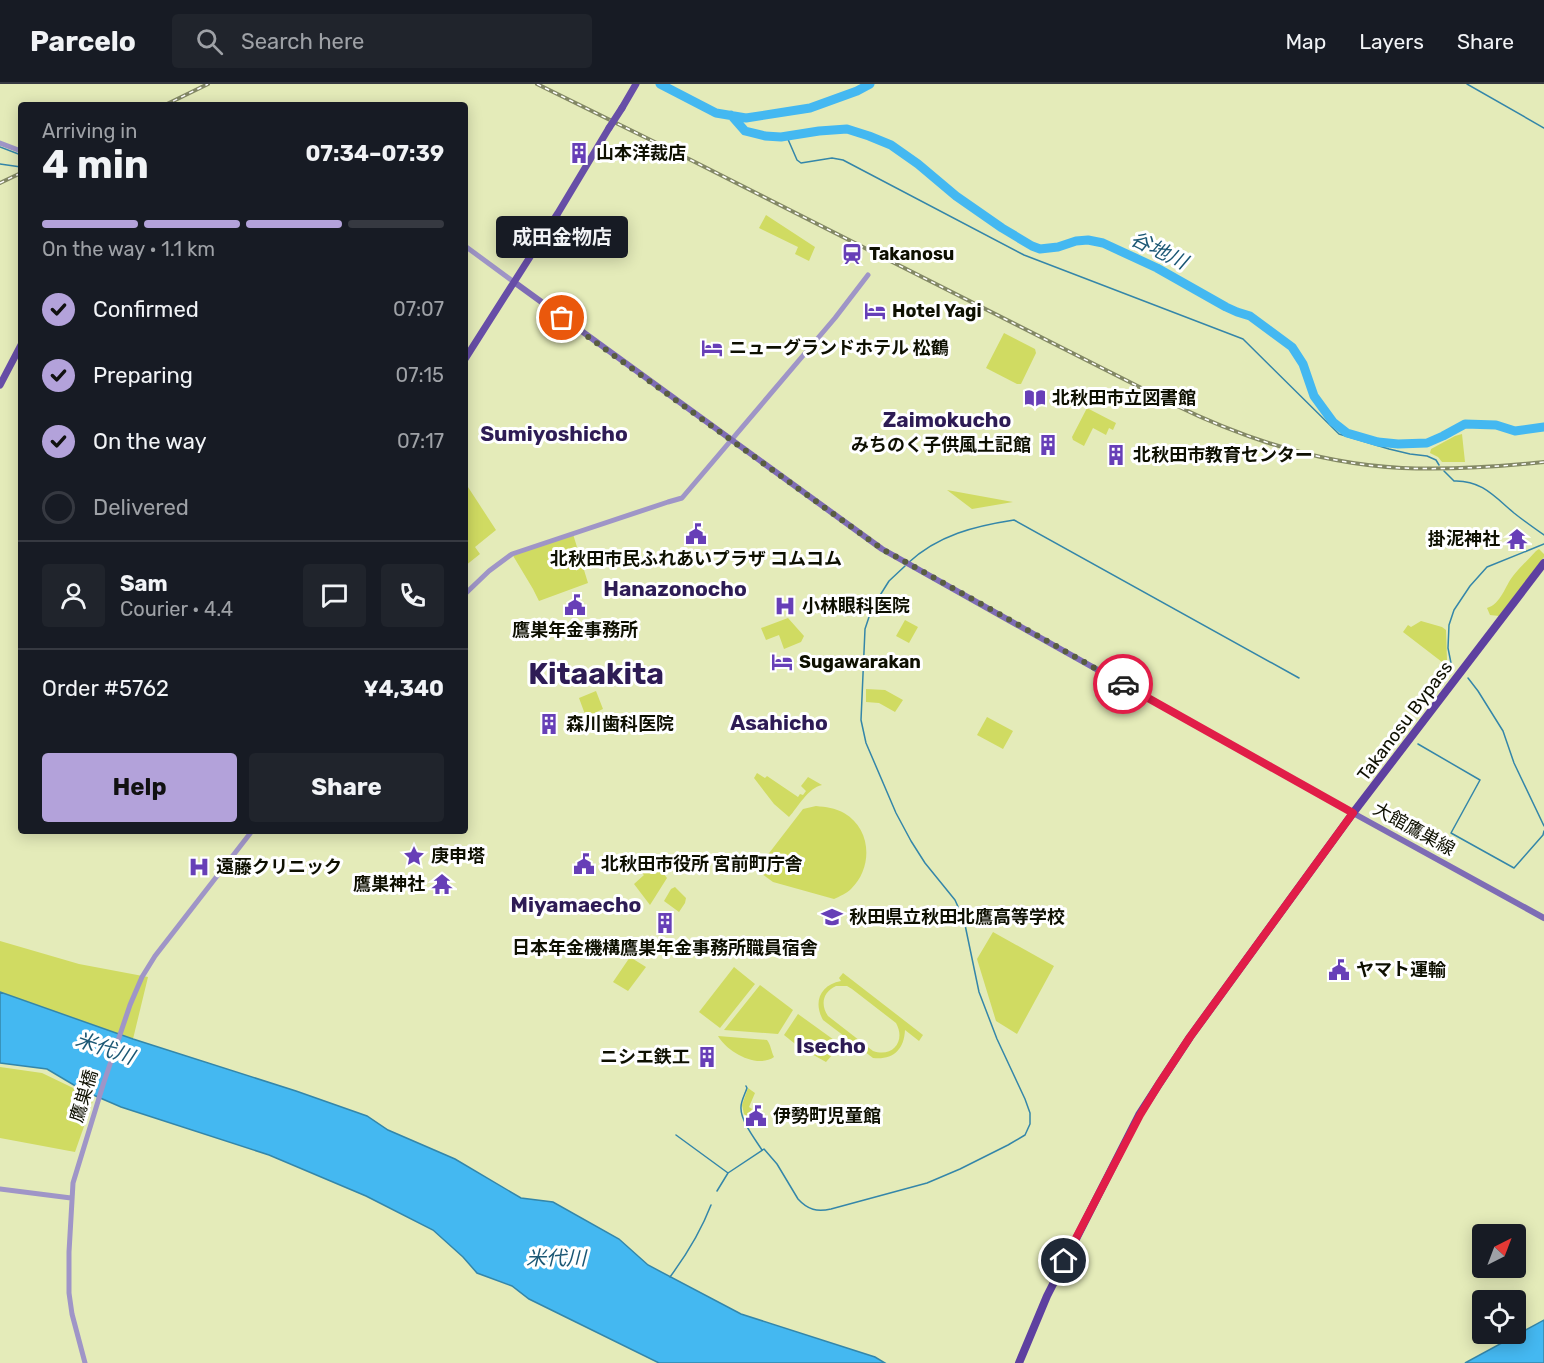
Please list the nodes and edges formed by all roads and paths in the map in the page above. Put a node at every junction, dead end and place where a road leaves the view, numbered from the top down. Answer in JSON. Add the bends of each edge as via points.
{"nodes":[{"id":1,"x":636,"y":85,"type":"edge"},
{"id":2,"x":0,"y":143,"type":"edge"},
{"id":3,"x":18,"y":150,"type":"edge"},
{"id":4,"x":468,"y":248,"type":"edge"},
{"id":5,"x":868,"y":275,"type":"dead end"},
{"id":6,"x":514,"y":282,"type":"junction"},
{"id":7,"x":18,"y":351,"type":"edge"},
{"id":8,"x":468,"y":354,"type":"edge"},
{"id":9,"x":0,"y":385,"type":"edge"},
{"id":10,"x":732,"y":441,"type":"junction"},
{"id":11,"x":1544,"y":563,"type":"edge"},
{"id":12,"x":468,"y":591,"type":"edge"},
{"id":13,"x":1353,"y":813,"type":"junction"},
{"id":14,"x":250,"y":834,"type":"edge"},
{"id":15,"x":1544,"y":918,"type":"edge"},
{"id":16,"x":0,"y":1189,"type":"edge"},
{"id":17,"x":71,"y":1198,"type":"junction"},
{"id":18,"x":85,"y":1363,"type":"edge"},
{"id":19,"x":1018,"y":1363,"type":"edge"}],
"edges":[{"from":1,"to":6,"type":"main road","bridge":true},
{"from":2,"to":3,"type":"street"},
{"from":4,"to":6,"type":"street"},
{"from":5,"to":10,"type":"street"},
{"from":6,"to":8,"type":"main road"},
{"from":6,"to":10,"type":"main road","name":"大館鷹巣線"},
{"from":7,"to":9,"type":"main road"},
{"from":10,"to":12,"type":"street","via":[[682,498],[512,554]]},
{"from":10,"to":13,"type":"main road","name":"大館鷹巣線","via":[[882,549]]},
{"from":11,"to":13,"type":"highway","name":"Takanosu Bypass"},
{"from":13,"to":15,"type":"main road","name":"大館鷹巣線"},
{"from":13,"to":19,"type":"highway","name":"Takanosu Bypass","via":[[1196,1028],[1134,1125],[1047,1296]]},
{"from":14,"to":17,"type":"street","name":"鷹巣橋","via":[[142,977]]},
{"from":16,"to":17,"type":"street"},
{"from":17,"to":18,"type":"street","name":"鷹巣橋","via":[[69,1293]]}]}
